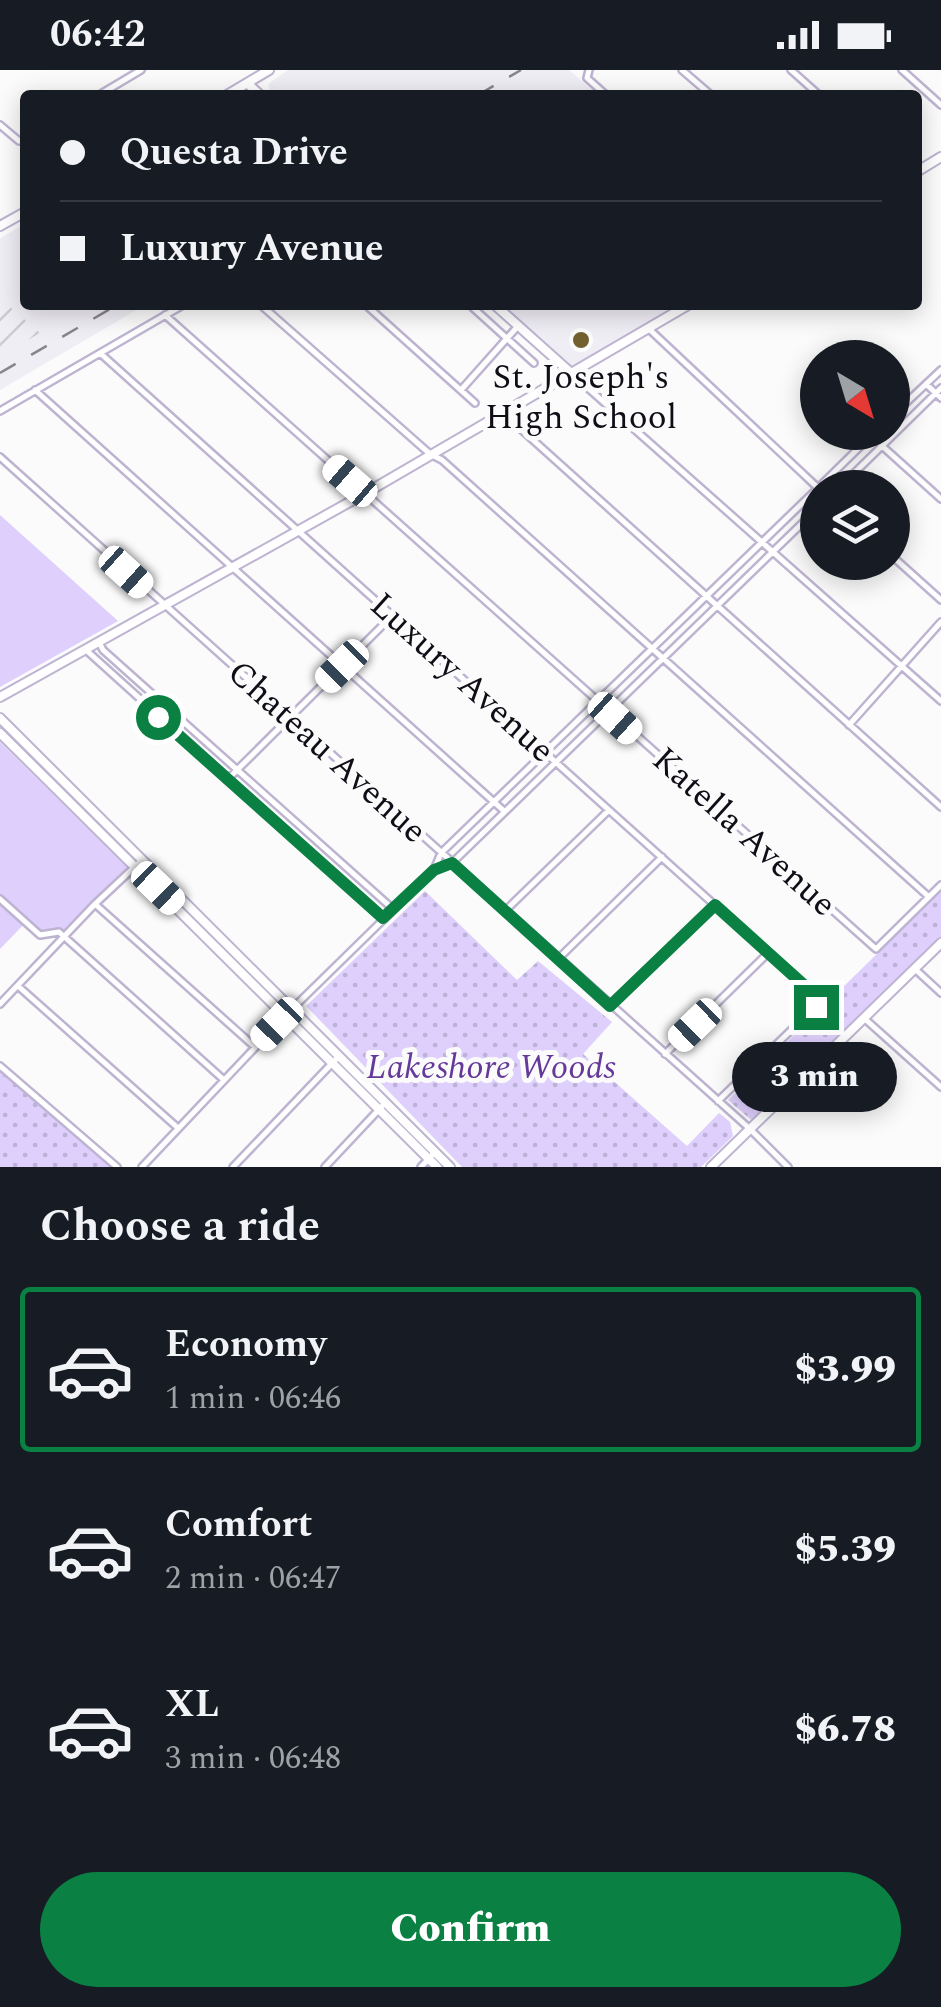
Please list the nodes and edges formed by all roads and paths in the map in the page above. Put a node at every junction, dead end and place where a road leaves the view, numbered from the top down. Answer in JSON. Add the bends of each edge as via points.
{"nodes":[{"id":1,"x":141,"y":70,"type":"edge"},
{"id":2,"x":269,"y":70,"type":"edge"},
{"id":3,"x":590,"y":70,"type":"edge"},
{"id":4,"x":682,"y":70,"type":"edge"},
{"id":5,"x":791,"y":70,"type":"edge"},
{"id":6,"x":902,"y":70,"type":"edge"},
{"id":7,"x":247,"y":83,"type":"junction"},
{"id":8,"x":107,"y":90,"type":"edge"},
{"id":9,"x":235,"y":90,"type":"edge"},
{"id":10,"x":255,"y":90,"type":"edge"},
{"id":11,"x":600,"y":90,"type":"edge"},
{"id":12,"x":705,"y":90,"type":"edge"},
{"id":13,"x":813,"y":90,"type":"edge"},
{"id":14,"x":941,"y":105,"type":"edge"},
{"id":15,"x":0,"y":124,"type":"edge"},
{"id":16,"x":20,"y":141,"type":"edge"},
{"id":17,"x":174,"y":310,"type":"edge"},
{"id":18,"x":266,"y":310,"type":"edge"},
{"id":19,"x":372,"y":310,"type":"edge"},
{"id":20,"x":476,"y":310,"type":"edge"},
{"id":21,"x":500,"y":310,"type":"edge"},
{"id":22,"x":679,"y":310,"type":"edge"},
{"id":23,"x":165,"y":315,"type":"junction"},
{"id":24,"x":518,"y":326,"type":"junction"},
{"id":25,"x":648,"y":328,"type":"junction"},
{"id":26,"x":508,"y":339,"type":"junction"},
{"id":27,"x":100,"y":353,"type":"junction"},
{"id":28,"x":534,"y":363,"type":"dead end"},
{"id":29,"x":941,"y":370,"type":"edge"},
{"id":30,"x":571,"y":372,"type":"junction"},
{"id":31,"x":580,"y":381,"type":"joint"},
{"id":32,"x":926,"y":384,"type":"junction"},
{"id":33,"x":35,"y":390,"type":"junction"},
{"id":34,"x":461,"y":390,"type":"junction"},
{"id":35,"x":939,"y":393,"type":"edge"},
{"id":36,"x":910,"y":399,"type":"edge"},
{"id":37,"x":474,"y":403,"type":"dead end"},
{"id":38,"x":0,"y":411,"type":"edge"},
{"id":39,"x":503,"y":413,"type":"junction"},
{"id":40,"x":910,"y":420,"type":"edge"},
{"id":41,"x":857,"y":450,"type":"edge"},
{"id":42,"x":878,"y":450,"type":"edge"},
{"id":43,"x":886,"y":450,"type":"edge"},
{"id":44,"x":430,"y":454,"type":"junction"},
{"id":45,"x":0,"y":457,"type":"edge"},
{"id":46,"x":836,"y":470,"type":"edge"},
{"id":47,"x":857,"y":470,"type":"edge"},
{"id":48,"x":800,"y":471,"type":"edge"},
{"id":49,"x":364,"y":494,"type":"junction"},
{"id":50,"x":941,"y":499,"type":"edge"},
{"id":51,"x":800,"y":505,"type":"edge"},
{"id":52,"x":800,"y":525,"type":"edge"},
{"id":53,"x":298,"y":531,"type":"junction"},
{"id":54,"x":761,"y":543,"type":"junction"},
{"id":55,"x":771,"y":552,"type":"junction"},
{"id":56,"x":232,"y":568,"type":"junction"},
{"id":57,"x":910,"y":572,"type":"edge"},
{"id":58,"x":705,"y":597,"type":"junction"},
{"id":59,"x":941,"y":600,"type":"edge"},
{"id":60,"x":164,"y":606,"type":"junction"},
{"id":61,"x":716,"y":607,"type":"junction"},
{"id":62,"x":392,"y":616,"type":"junction"},
{"id":63,"x":941,"y":622,"type":"edge"},
{"id":64,"x":99,"y":642,"type":"junction"},
{"id":65,"x":86,"y":650,"type":"junction"},
{"id":66,"x":651,"y":650,"type":"junction"},
{"id":67,"x":662,"y":659,"type":"junction"},
{"id":68,"x":342,"y":666,"type":"junction"},
{"id":69,"x":902,"y":666,"type":"junction"},
{"id":70,"x":0,"y":697,"type":"edge"},
{"id":71,"x":941,"y":701,"type":"edge"},
{"id":72,"x":597,"y":702,"type":"junction"},
{"id":73,"x":167,"y":707,"type":"junction"},
{"id":74,"x":608,"y":711,"type":"junction"},
{"id":75,"x":158,"y":717,"type":"junction"},
{"id":76,"x":0,"y":718,"type":"edge"},
{"id":77,"x":288,"y":719,"type":"junction"},
{"id":78,"x":849,"y":726,"type":"junction"},
{"id":79,"x":0,"y":732,"type":"edge"},
{"id":80,"x":545,"y":752,"type":"junction"},
{"id":81,"x":555,"y":762,"type":"junction"},
{"id":82,"x":238,"y":770,"type":"junction"},
{"id":83,"x":227,"y":780,"type":"junction"},
{"id":84,"x":493,"y":802,"type":"junction"},
{"id":85,"x":941,"y":807,"type":"edge"},
{"id":86,"x":609,"y":810,"type":"junction"},
{"id":87,"x":504,"y":812,"type":"junction"},
{"id":88,"x":315,"y":838,"type":"junction"},
{"id":89,"x":305,"y":848,"type":"junction"},
{"id":90,"x":441,"y":853,"type":"junction"},
{"id":91,"x":662,"y":857,"type":"junction"},
{"id":92,"x":452,"y":863,"type":"junction"},
{"id":93,"x":139,"y":864,"type":"junction"},
{"id":94,"x":434,"y":870,"type":"junction"},
{"id":95,"x":941,"y":885,"type":"edge"},
{"id":96,"x":929,"y":897,"type":"junction"},
{"id":97,"x":0,"y":899,"type":"edge"},
{"id":98,"x":94,"y":904,"type":"junction"},
{"id":99,"x":715,"y":905,"type":"junction"},
{"id":100,"x":393,"y":909,"type":"junction"},
{"id":101,"x":505,"y":911,"type":"junction"},
{"id":102,"x":383,"y":918,"type":"junction"},
{"id":103,"x":63,"y":936,"type":"junction"},
{"id":104,"x":941,"y":943,"type":"edge"},
{"id":105,"x":768,"y":953,"type":"junction"},
{"id":106,"x":558,"y":959,"type":"junction"},
{"id":107,"x":915,"y":969,"type":"junction"},
{"id":108,"x":18,"y":986,"type":"junction"},
{"id":109,"x":941,"y":993,"type":"edge"},
{"id":110,"x":0,"y":1004,"type":"edge"},
{"id":111,"x":610,"y":1006,"type":"junction"},
{"id":112,"x":289,"y":1012,"type":"junction"},
{"id":113,"x":864,"y":1018,"type":"junction"},
{"id":114,"x":255,"y":1047,"type":"junction"},
{"id":115,"x":665,"y":1054,"type":"junction"},
{"id":116,"x":336,"y":1059,"type":"junction"},
{"id":117,"x":0,"y":1066,"type":"edge"},
{"id":118,"x":224,"y":1080,"type":"junction"},
{"id":119,"x":941,"y":1088,"type":"edge"},
{"id":120,"x":718,"y":1101,"type":"junction"},
{"id":121,"x":383,"y":1106,"type":"junction"},
{"id":122,"x":178,"y":1128,"type":"junction"},
{"id":123,"x":750,"y":1130,"type":"junction"},
{"id":124,"x":432,"y":1156,"type":"junction"},
{"id":125,"x":117,"y":1167,"type":"edge"},
{"id":126,"x":142,"y":1167,"type":"edge"},
{"id":127,"x":233,"y":1167,"type":"edge"},
{"id":128,"x":325,"y":1167,"type":"edge"},
{"id":129,"x":422,"y":1167,"type":"edge"},
{"id":130,"x":437,"y":1167,"type":"edge"},
{"id":131,"x":450,"y":1167,"type":"edge"},
{"id":132,"x":711,"y":1167,"type":"edge"},
{"id":133,"x":788,"y":1167,"type":"edge"}],
"edges":[{"from":1,"to":8,"type":"street"},
{"from":2,"to":7,"type":"main road"},
{"from":3,"to":11,"type":"street","via":[[587,78]]},
{"from":4,"to":12,"type":"street"},
{"from":5,"to":13,"type":"street"},
{"from":6,"to":14,"type":"street"},
{"from":7,"to":9,"type":"main road"},
{"from":7,"to":10,"type":"main road"},
{"from":15,"to":16,"type":"street"},
{"from":17,"to":23,"type":"street"},
{"from":18,"to":44,"type":"street"},
{"from":19,"to":34,"type":"street"},
{"from":20,"to":26,"type":"street"},
{"from":21,"to":24,"type":"main road"},
{"from":22,"to":25,"type":"main road"},
{"from":23,"to":27,"type":"street"},
{"from":23,"to":49,"type":"street","name":"Katella Avenue"},
{"from":24,"to":26,"type":"street"},
{"from":24,"to":30,"type":"main road"},
{"from":25,"to":30,"type":"main road"},
{"from":25,"to":48,"type":"street"},
{"from":26,"to":28,"type":"street"},
{"from":26,"to":34,"type":"street"},
{"from":27,"to":33,"type":"street"},
{"from":27,"to":53,"type":"street","name":"Luxury Avenue"},
{"from":29,"to":32,"type":"street"},
{"from":30,"to":31,"type":"main road"},
{"from":30,"to":39,"type":"main road"},
{"from":31,"to":54,"type":"street"},
{"from":32,"to":35,"type":"street"},
{"from":32,"to":36,"type":"street"},
{"from":33,"to":38,"type":"street"},
{"from":33,"to":56,"type":"street"},
{"from":34,"to":37,"type":"street"},
{"from":35,"to":40,"type":"street"},
{"from":39,"to":44,"type":"main road"},
{"from":39,"to":58,"type":"street"},
{"from":41,"to":46,"type":"street"},
{"from":42,"to":47,"type":"street"},
{"from":43,"to":50,"type":"street"},
{"from":44,"to":49,"type":"main road"},
{"from":44,"to":66,"type":"street"},
{"from":45,"to":60,"type":"street","name":"Chateau Avenue"},
{"from":49,"to":53,"type":"main road"},
{"from":49,"to":72,"type":"street","name":"Katella Avenue"},
{"from":51,"to":54,"type":"street"},
{"from":52,"to":55,"type":"street"},
{"from":53,"to":56,"type":"main road"},
{"from":53,"to":62,"type":"street","name":"Luxury Avenue"},
{"from":54,"to":55,"type":"street"},
{"from":54,"to":58,"type":"street"},
{"from":55,"to":61,"type":"street"},
{"from":55,"to":69,"type":"street"},
{"from":56,"to":60,"type":"main road"},
{"from":56,"to":68,"type":"street"},
{"from":57,"to":59,"type":"street"},
{"from":58,"to":61,"type":"street"},
{"from":58,"to":66,"type":"street"},
{"from":60,"to":64,"type":"main road"},
{"from":60,"to":77,"type":"street","name":"Chateau Avenue"},
{"from":61,"to":67,"type":"street"},
{"from":61,"to":78,"type":"street"},
{"from":62,"to":68,"type":"street"},
{"from":62,"to":80,"type":"street","name":"Luxury Avenue"},
{"from":63,"to":69,"type":"street"},
{"from":64,"to":65,"type":"main road"},
{"from":64,"to":73,"type":"street"},
{"from":65,"to":70,"type":"main road"},
{"from":65,"to":75,"type":"street"},
{"from":66,"to":67,"type":"street"},
{"from":66,"to":72,"type":"street"},
{"from":67,"to":74,"type":"street"},
{"from":67,"to":96,"type":"street"},
{"from":68,"to":77,"type":"street"},
{"from":68,"to":84,"type":"street"},
{"from":69,"to":71,"type":"street"},
{"from":69,"to":78,"type":"street"},
{"from":72,"to":74,"type":"street","name":"Katella Avenue"},
{"from":72,"to":80,"type":"street"},
{"from":73,"to":75,"type":"street"},
{"from":73,"to":82,"type":"street"},
{"from":74,"to":81,"type":"street"},
{"from":74,"to":96,"type":"street","name":"Katella Avenue","via":[[876,949]]},
{"from":75,"to":83,"type":"street"},
{"from":76,"to":93,"type":"main road"},
{"from":77,"to":82,"type":"street"},
{"from":77,"to":90,"type":"street","name":"Chateau Avenue"},
{"from":78,"to":85,"type":"street"},
{"from":79,"to":93,"type":"main road"},
{"from":80,"to":81,"type":"street","name":"Luxury Avenue"},
{"from":80,"to":84,"type":"street"},
{"from":81,"to":86,"type":"street","name":"Luxury Avenue"},
{"from":81,"to":87,"type":"street"},
{"from":82,"to":83,"type":"street"},
{"from":82,"to":88,"type":"street"},
{"from":83,"to":89,"type":"street"},
{"from":84,"to":87,"type":"street"},
{"from":84,"to":90,"type":"street"},
{"from":86,"to":91,"type":"street","name":"Luxury Avenue"},
{"from":86,"to":101,"type":"street"},
{"from":87,"to":92,"type":"street"},
{"from":88,"to":89,"type":"street"},
{"from":88,"to":100,"type":"street"},
{"from":89,"to":102,"type":"street"},
{"from":90,"to":92,"type":"street","name":"Chateau Avenue"},
{"from":90,"to":94,"type":"street"},
{"from":91,"to":99,"type":"street","name":"Luxury Avenue"},
{"from":91,"to":106,"type":"street"},
{"from":92,"to":94,"type":"street"},
{"from":92,"to":101,"type":"street","name":"Chateau Avenue"},
{"from":93,"to":98,"type":"street"},
{"from":93,"to":112,"type":"main road"},
{"from":94,"to":100,"type":"street"},
{"from":95,"to":96,"type":"street"},
{"from":97,"to":103,"type":"street","via":[[40,934]]},
{"from":98,"to":103,"type":"street"},
{"from":98,"to":114,"type":"street"},
{"from":99,"to":105,"type":"street","name":"Luxury Avenue"},
{"from":99,"to":111,"type":"street"},
{"from":100,"to":102,"type":"street"},
{"from":101,"to":106,"type":"street","name":"Chateau Avenue"},
{"from":102,"to":112,"type":"street"},
{"from":103,"to":108,"type":"street"},
{"from":103,"to":118,"type":"street"},
{"from":104,"to":107,"type":"main road"},
{"from":105,"to":115,"type":"street"},
{"from":105,"to":120,"type":"street","name":"Luxury Avenue","via":[[816,996],[816,1007]]},
{"from":106,"to":111,"type":"street","name":"Chateau Avenue"},
{"from":107,"to":109,"type":"street"},
{"from":107,"to":113,"type":"main road"},
{"from":108,"to":110,"type":"street"},
{"from":108,"to":122,"type":"street"},
{"from":111,"to":115,"type":"street","name":"Chateau Avenue"},
{"from":112,"to":114,"type":"street"},
{"from":112,"to":116,"type":"main road"},
{"from":113,"to":119,"type":"street"},
{"from":113,"to":123,"type":"main road"},
{"from":114,"to":118,"type":"street"},
{"from":115,"to":120,"type":"street","name":"Chateau Avenue"},
{"from":116,"to":121,"type":"main road"},
{"from":116,"to":127,"type":"street"},
{"from":117,"to":125,"type":"street"},
{"from":118,"to":122,"type":"street"},
{"from":120,"to":123,"type":"street","name":"Chateau Avenue"},
{"from":121,"to":124,"type":"main road"},
{"from":121,"to":128,"type":"street"},
{"from":122,"to":126,"type":"street"},
{"from":123,"to":132,"type":"main road"},
{"from":123,"to":133,"type":"street","name":"Chateau Avenue"},
{"from":124,"to":129,"type":"street"},
{"from":124,"to":130,"type":"main road"},
{"from":124,"to":131,"type":"main road"}]}
